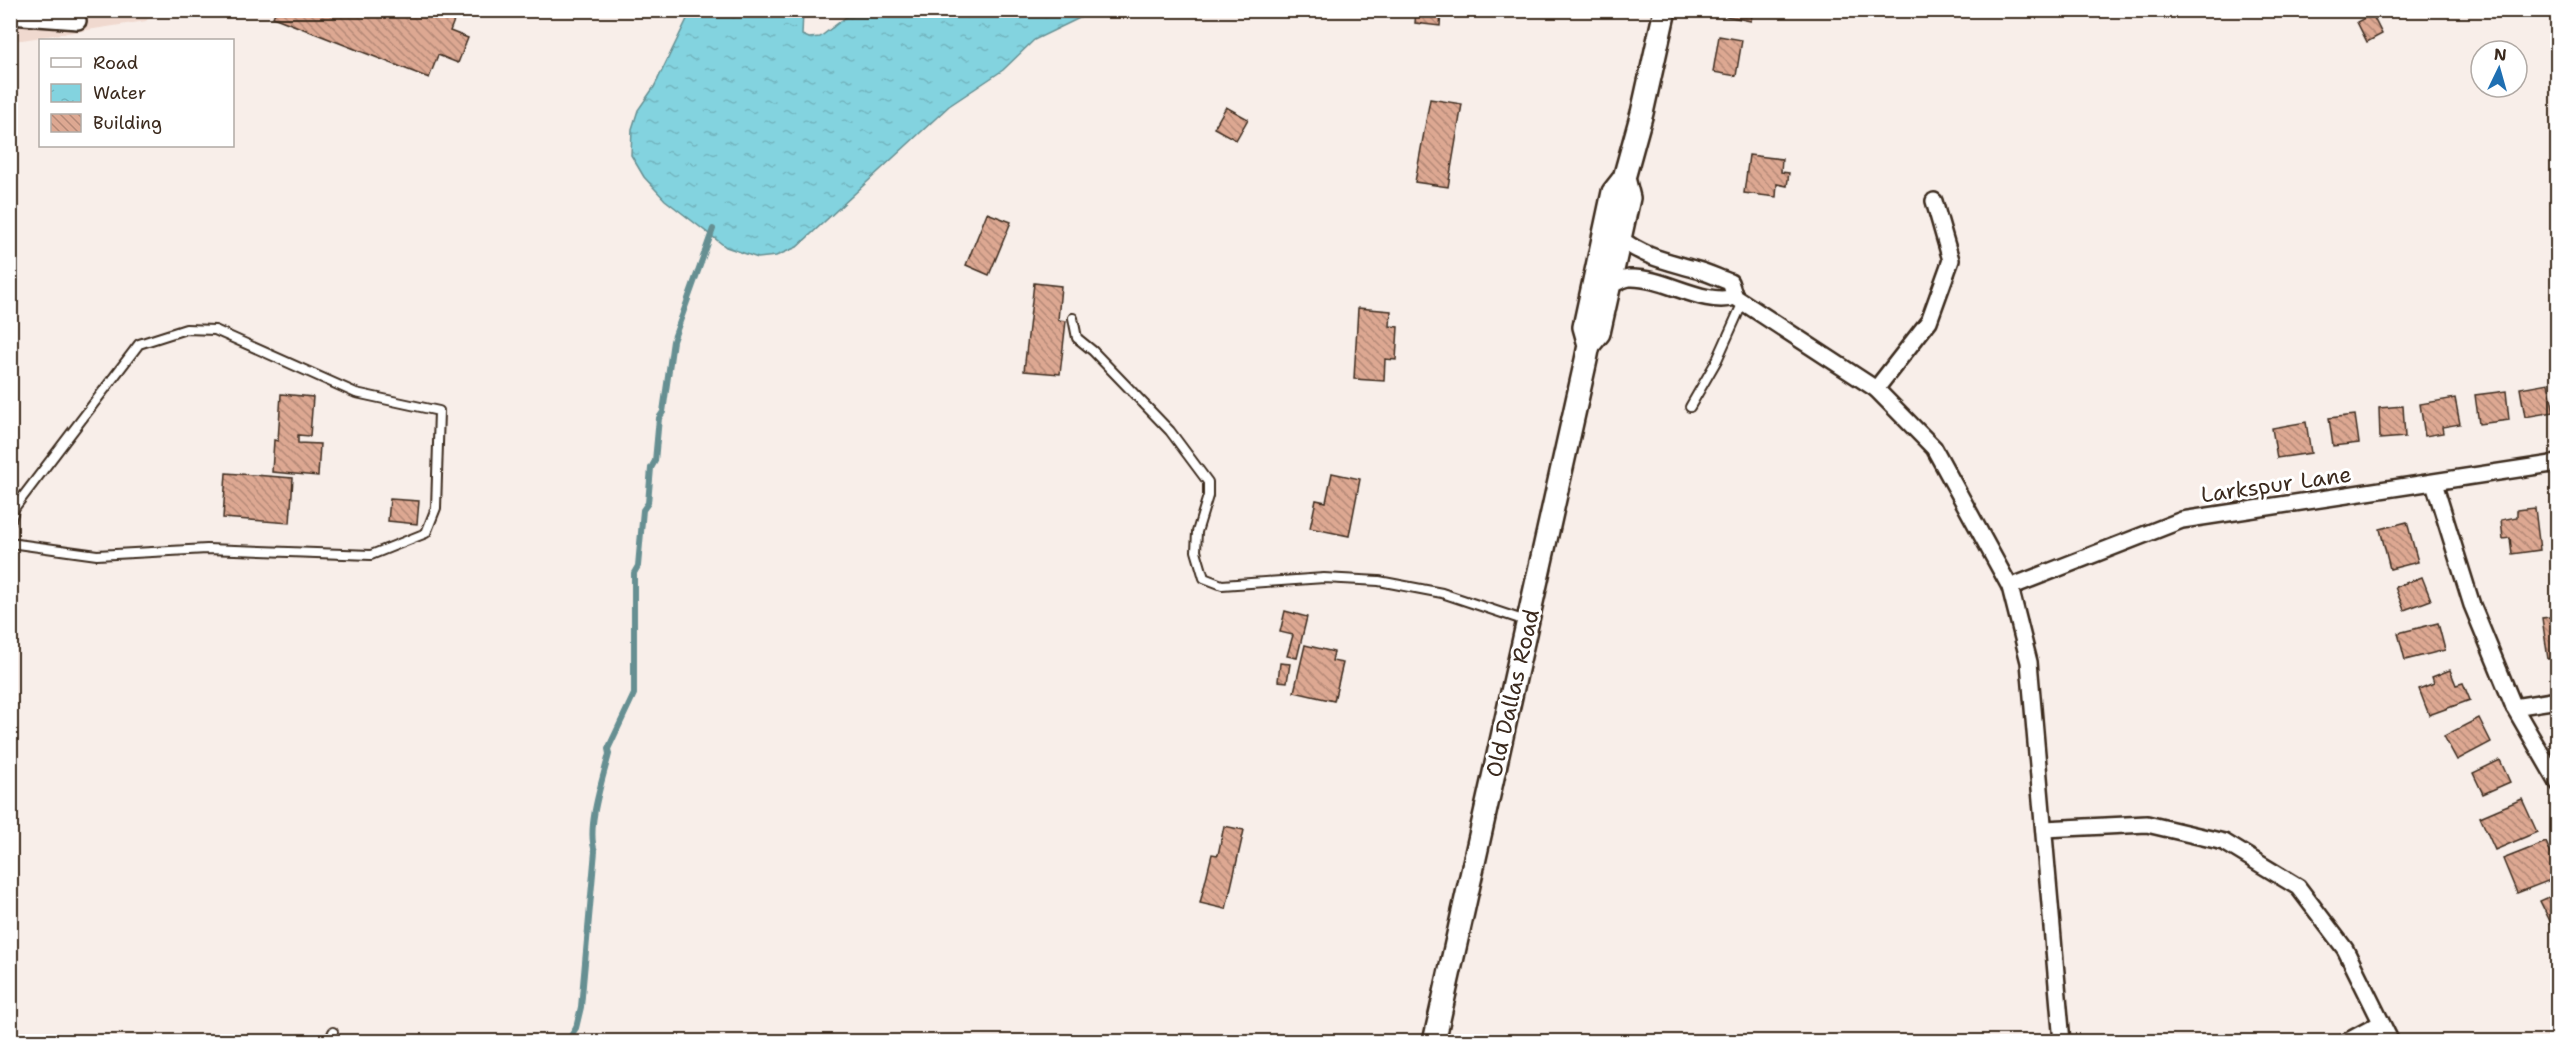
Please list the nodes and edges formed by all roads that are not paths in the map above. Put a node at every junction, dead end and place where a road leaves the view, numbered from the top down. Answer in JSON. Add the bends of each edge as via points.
{"nodes":[{"id":1,"x":1665,"y":10,"type":"edge"},
{"id":2,"x":10,"y":16,"type":"edge"},
{"id":3,"x":78,"y":21,"type":"dead end"},
{"id":4,"x":1624,"y":178,"type":"junction"},
{"id":5,"x":1934,"y":201,"type":"dead end"},
{"id":6,"x":1621,"y":238,"type":"junction"},
{"id":7,"x":1611,"y":285,"type":"junction"},
{"id":8,"x":1739,"y":300,"type":"junction"},
{"id":9,"x":1073,"y":318,"type":"dead end"},
{"id":10,"x":1589,"y":345,"type":"junction"},
{"id":11,"x":1876,"y":389,"type":"junction"},
{"id":12,"x":1690,"y":407,"type":"dead end"},
{"id":13,"x":2558,"y":463,"type":"edge"},
{"id":14,"x":2434,"y":483,"type":"junction"},
{"id":15,"x":10,"y":523,"type":"edge"},
{"id":16,"x":10,"y":543,"type":"edge"},
{"id":17,"x":2010,"y":587,"type":"junction"},
{"id":18,"x":1528,"y":621,"type":"junction"},
{"id":19,"x":2558,"y":700,"type":"edge"},
{"id":20,"x":2514,"y":707,"type":"junction"},
{"id":21,"x":2558,"y":783,"type":"edge"},
{"id":22,"x":2044,"y":829,"type":"junction"},
{"id":23,"x":2381,"y":1023,"type":"junction"},
{"id":24,"x":333,"y":1032,"type":"dead end"},
{"id":25,"x":329,"y":1041,"type":"edge"},
{"id":26,"x":1434,"y":1041,"type":"edge"},
{"id":27,"x":2062,"y":1041,"type":"edge"},
{"id":28,"x":2346,"y":1041,"type":"edge"},
{"id":29,"x":2391,"y":1041,"type":"edge"}],
"edges":[{"from":1,"to":4,"type":"main road","name":"Old Dallas Road"},
{"from":2,"to":3,"type":"street"},
{"from":4,"to":6,"type":"main road","name":"Old Dallas Road","via":[[1629,198]]},
{"from":4,"to":10,"type":"main road","name":"Old Dallas Road","via":[[1613,192],[1584,327]]},
{"from":5,"to":11,"type":"street","via":[[1951,260],[1929,321]]},
{"from":6,"to":7,"type":"main road","name":"Old Dallas Road"},
{"from":6,"to":8,"type":"street","via":[[1637,251],[1730,282]]},
{"from":7,"to":8,"type":"street","via":[[1628,278],[1653,281],[1722,301]]},
{"from":7,"to":10,"type":"main road","name":"Old Dallas Road","via":[[1599,333]]},
{"from":8,"to":11,"type":"street"},
{"from":8,"to":12,"type":"lane","via":[[1717,360]]},
{"from":9,"to":18,"type":"lane","via":[[1077,338],[1170,431],[1208,482],[1196,551],[1204,578],[1221,585],[1324,578],[1379,581],[1442,593]]},
{"from":10,"to":18,"type":"main road","name":"Old Dallas Road"},
{"from":11,"to":17,"type":"street","via":[[1934,448]]},
{"from":13,"to":14,"type":"street","name":"Larkspur Lane"},
{"from":14,"to":17,"type":"street","name":"Larkspur Lane","via":[[2182,520]]},
{"from":14,"to":20,"type":"street","via":[[2472,604]]},
{"from":15,"to":16,"type":"lane","via":[[15,507],[139,344],[186,329],[215,330],[356,393],[439,411],[436,508],[426,533],[371,555],[207,549],[97,555]]},
{"from":17,"to":22,"type":"street","via":[[2029,662]]},
{"from":18,"to":26,"type":"main road","name":"Old Dallas Road"},
{"from":19,"to":20,"type":"street"},
{"from":20,"to":21,"type":"street"},
{"from":22,"to":23,"type":"street","via":[[2147,824],[2224,842],[2298,887],[2345,949]]},
{"from":22,"to":27,"type":"street"},
{"from":23,"to":28,"type":"street"},
{"from":23,"to":29,"type":"street"},
{"from":24,"to":25,"type":"lane"}]}
